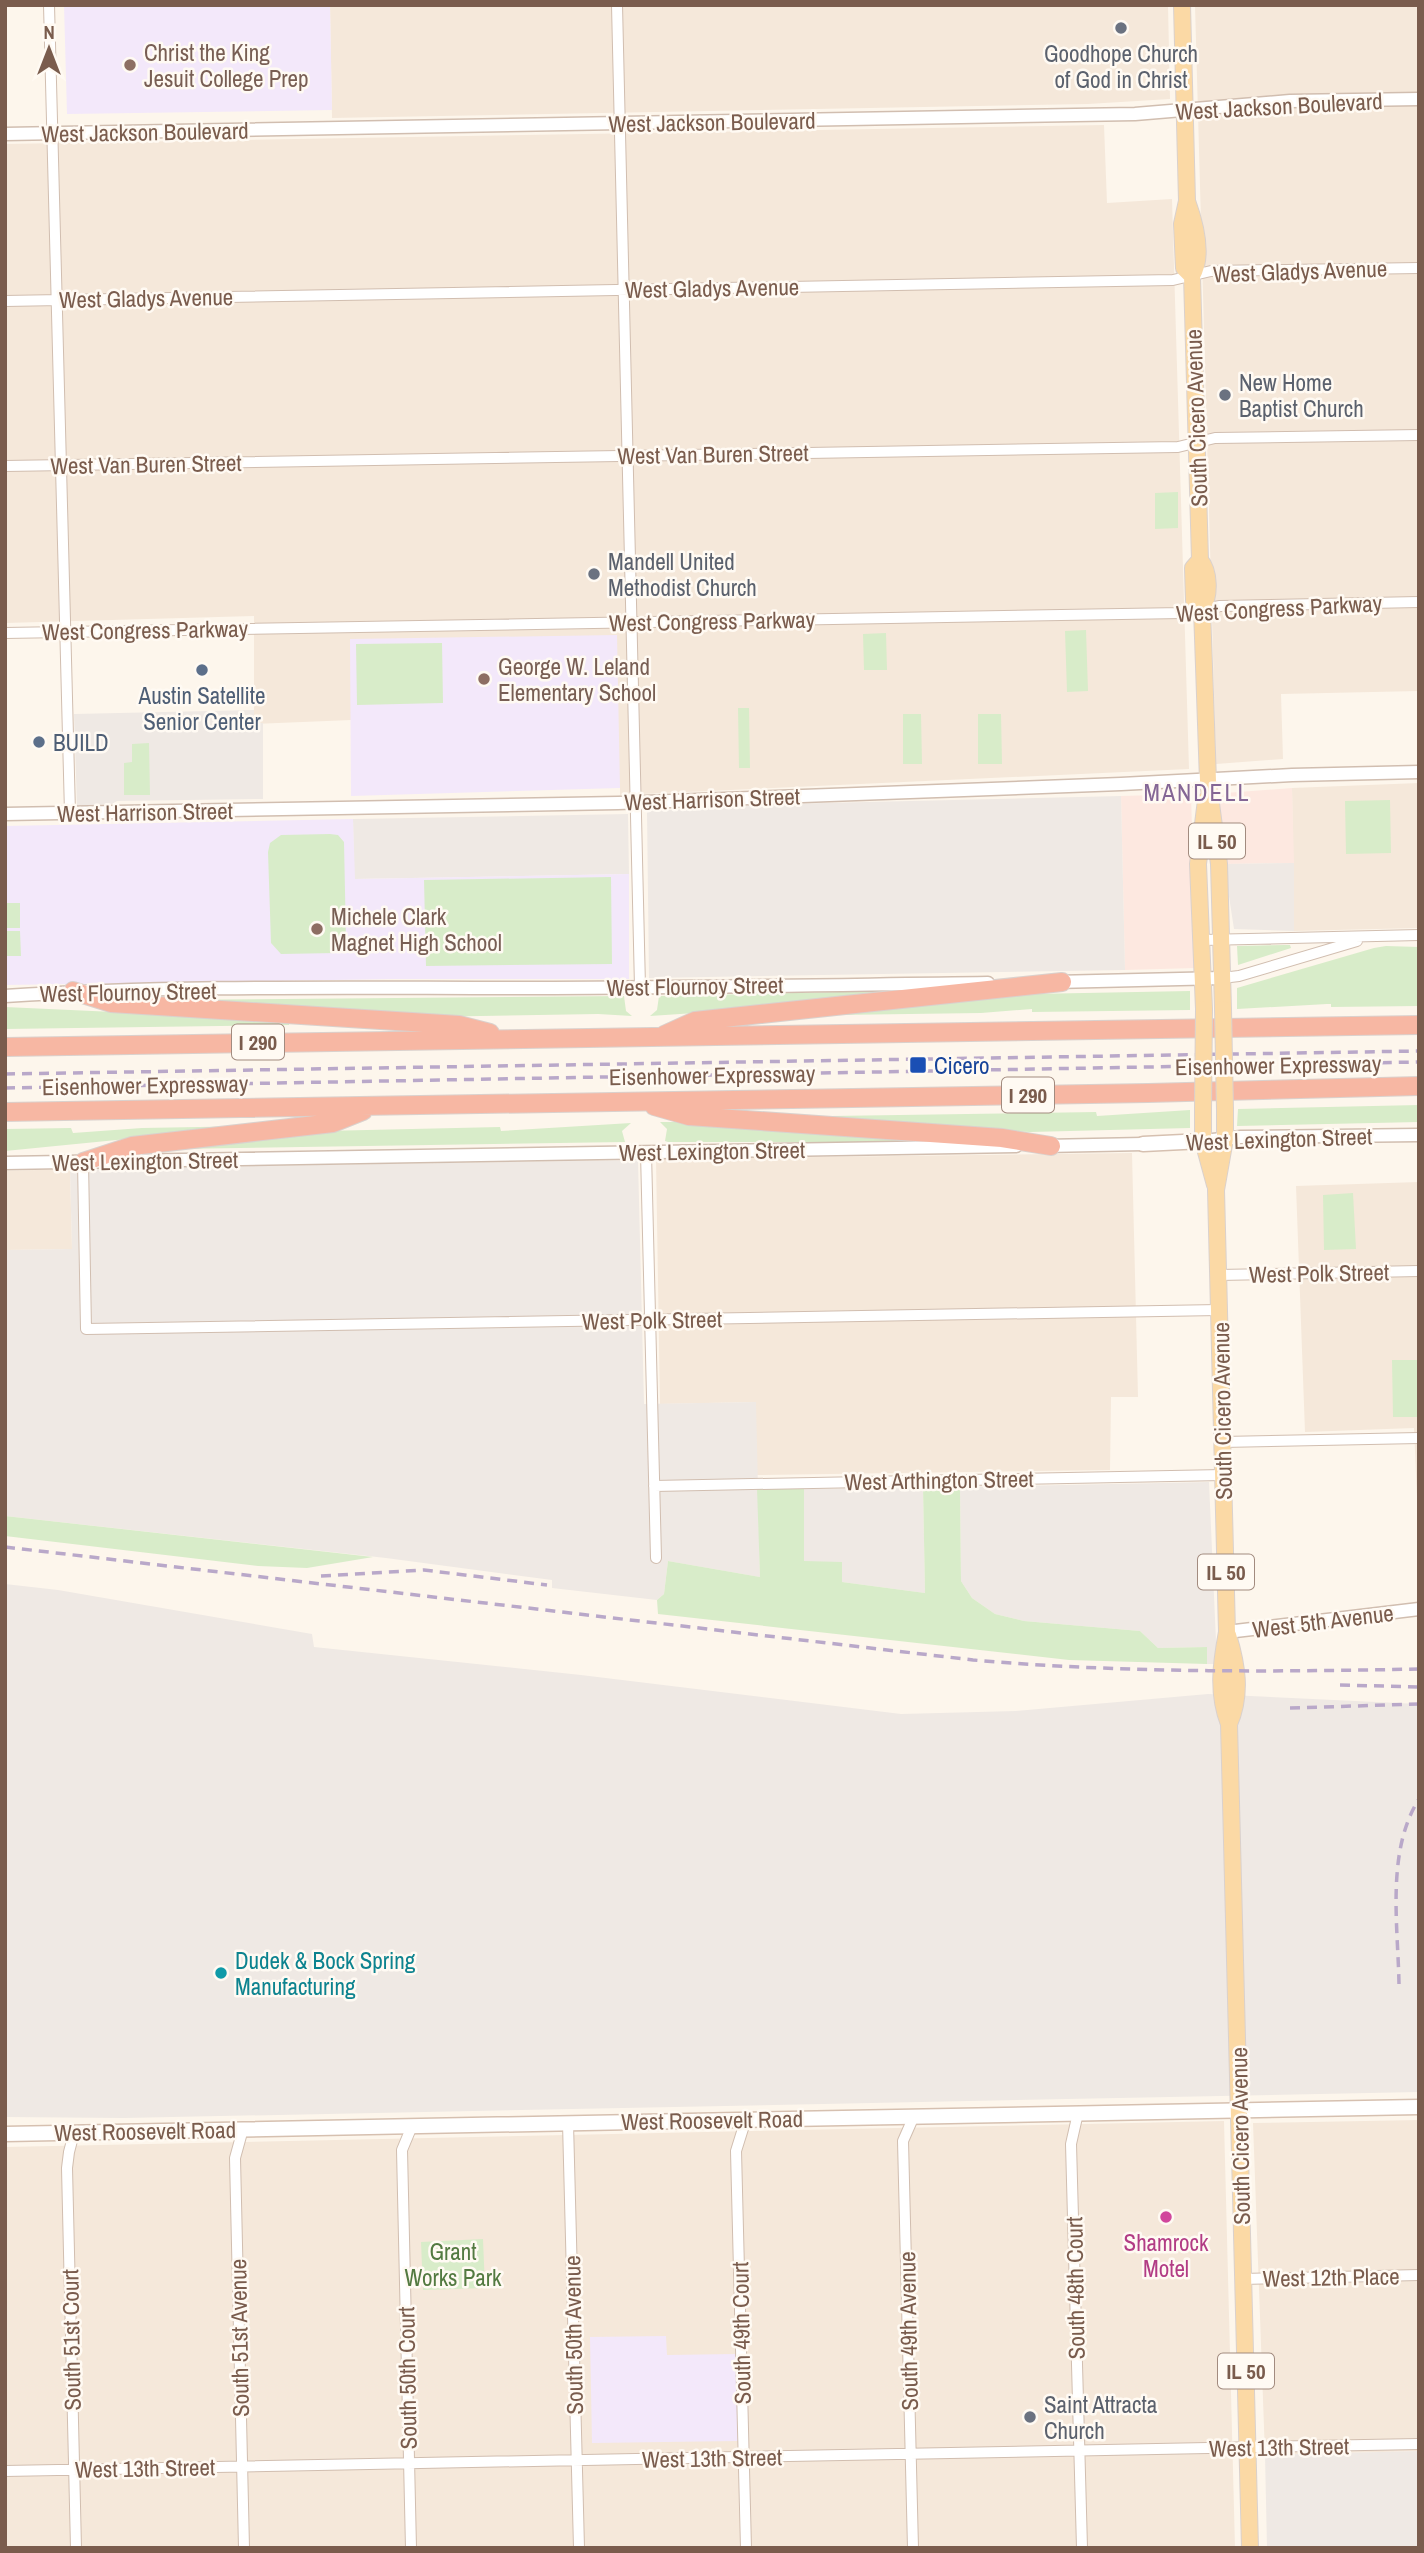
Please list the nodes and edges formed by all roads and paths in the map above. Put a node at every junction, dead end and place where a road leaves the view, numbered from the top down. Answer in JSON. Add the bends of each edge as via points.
{"nodes":[{"id":1,"x":49,"y":5,"type":"edge"},
{"id":2,"x":617,"y":5,"type":"edge"},
{"id":3,"x":1182,"y":5,"type":"edge"},
{"id":4,"x":1419,"y":99,"type":"edge"},
{"id":5,"x":1185,"y":111,"type":"junction"},
{"id":6,"x":620,"y":124,"type":"junction"},
{"id":7,"x":5,"y":134,"type":"edge"},
{"id":8,"x":52,"y":134,"type":"junction"},
{"id":9,"x":1419,"y":268,"type":"edge"},
{"id":10,"x":1192,"y":276,"type":"junction"},
{"id":11,"x":624,"y":290,"type":"junction"},
{"id":12,"x":57,"y":300,"type":"junction"},
{"id":13,"x":5,"y":301,"type":"edge"},
{"id":14,"x":1419,"y":435,"type":"edge"},
{"id":15,"x":1197,"y":443,"type":"junction"},
{"id":16,"x":629,"y":456,"type":"junction"},
{"id":17,"x":61,"y":465,"type":"junction"},
{"id":18,"x":5,"y":466,"type":"edge"},
{"id":19,"x":1419,"y":602,"type":"edge"},
{"id":20,"x":1202,"y":609,"type":"junction"},
{"id":21,"x":633,"y":622,"type":"junction"},
{"id":22,"x":66,"y":632,"type":"junction"},
{"id":23,"x":5,"y":633,"type":"edge"},
{"id":24,"x":1419,"y":772,"type":"edge"},
{"id":25,"x":1208,"y":781,"type":"junction"},
{"id":26,"x":637,"y":802,"type":"junction"},
{"id":27,"x":70,"y":813,"type":"junction"},
{"id":28,"x":5,"y":814,"type":"edge"},
{"id":29,"x":1419,"y":935,"type":"edge"},
{"id":30,"x":1378,"y":936,"type":"junction"},
{"id":31,"x":1223,"y":939,"type":"junction"},
{"id":32,"x":1202,"y":940,"type":"junction"},
{"id":33,"x":1222,"y":978,"type":"junction"},
{"id":34,"x":1204,"y":979,"type":"junction"},
{"id":35,"x":1062,"y":982,"type":"junction"},
{"id":36,"x":640,"y":987,"type":"junction"},
{"id":37,"x":73,"y":991,"type":"junction"},
{"id":38,"x":5,"y":996,"type":"edge"},
{"id":39,"x":1419,"y":1025,"type":"edge"},
{"id":40,"x":660,"y":1037,"type":"junction"},
{"id":41,"x":510,"y":1039,"type":"junction"},
{"id":42,"x":5,"y":1047,"type":"edge"},
{"id":43,"x":1419,"y":1086,"type":"edge"},
{"id":44,"x":637,"y":1101,"type":"junction"},
{"id":45,"x":374,"y":1106,"type":"junction"},
{"id":46,"x":5,"y":1112,"type":"edge"},
{"id":47,"x":1419,"y":1135,"type":"edge"},
{"id":48,"x":1225,"y":1139,"type":"junction"},
{"id":49,"x":1203,"y":1141,"type":"junction"},
{"id":50,"x":1143,"y":1144,"type":"joint"},
{"id":51,"x":1051,"y":1146,"type":"junction"},
{"id":52,"x":646,"y":1153,"type":"junction"},
{"id":53,"x":83,"y":1162,"type":"junction"},
{"id":54,"x":5,"y":1163,"type":"edge"},
{"id":55,"x":1216,"y":1190,"type":"junction"},
{"id":56,"x":1419,"y":1271,"type":"edge"},
{"id":57,"x":1218,"y":1275,"type":"junction"},
{"id":58,"x":1219,"y":1310,"type":"junction"},
{"id":59,"x":650,"y":1320,"type":"junction"},
{"id":60,"x":1419,"y":1438,"type":"edge"},
{"id":61,"x":1223,"y":1442,"type":"junction"},
{"id":62,"x":1223,"y":1475,"type":"junction"},
{"id":63,"x":654,"y":1486,"type":"junction"},
{"id":64,"x":656,"y":1558,"type":"dead end"},
{"id":65,"x":1419,"y":1609,"type":"edge"},
{"id":66,"x":1227,"y":1632,"type":"junction"},
{"id":67,"x":1419,"y":2107,"type":"edge"},
{"id":68,"x":1239,"y":2110,"type":"junction"},
{"id":69,"x":1078,"y":2113,"type":"junction"},
{"id":70,"x":914,"y":2116,"type":"junction"},
{"id":71,"x":746,"y":2119,"type":"junction"},
{"id":72,"x":568,"y":2123,"type":"junction"},
{"id":73,"x":412,"y":2126,"type":"junction"},
{"id":74,"x":243,"y":2129,"type":"junction"},
{"id":75,"x":74,"y":2133,"type":"junction"},
{"id":76,"x":5,"y":2134,"type":"edge"},
{"id":77,"x":1419,"y":2275,"type":"edge"},
{"id":78,"x":1243,"y":2279,"type":"junction"},
{"id":79,"x":1419,"y":2444,"type":"edge"},
{"id":80,"x":1248,"y":2447,"type":"junction"},
{"id":81,"x":1079,"y":2451,"type":"junction"},
{"id":82,"x":911,"y":2454,"type":"junction"},
{"id":83,"x":744,"y":2457,"type":"junction"},
{"id":84,"x":576,"y":2460,"type":"junction"},
{"id":85,"x":409,"y":2463,"type":"junction"},
{"id":86,"x":242,"y":2466,"type":"junction"},
{"id":87,"x":74,"y":2470,"type":"junction"},
{"id":88,"x":5,"y":2471,"type":"edge"},
{"id":89,"x":76,"y":2548,"type":"edge"},
{"id":90,"x":244,"y":2548,"type":"edge"},
{"id":91,"x":411,"y":2548,"type":"edge"},
{"id":92,"x":579,"y":2548,"type":"edge"},
{"id":93,"x":746,"y":2548,"type":"edge"},
{"id":94,"x":914,"y":2548,"type":"edge"},
{"id":95,"x":1082,"y":2548,"type":"edge"},
{"id":96,"x":1250,"y":2548,"type":"edge"}],
"edges":[{"from":1,"to":8,"type":"street"},
{"from":2,"to":6,"type":"street"},
{"from":3,"to":5,"type":"main road","name":"South Cicero Avenue","number":"IL 50"},
{"from":4,"to":5,"type":"street","name":"West Jackson Boulevard","via":[[1290,102]]},
{"from":5,"to":6,"type":"street","name":"West Jackson Boulevard"},
{"from":5,"to":10,"type":"main road","name":"South Cicero Avenue","number":"IL 50","via":[[1187,201],[1195,224],[1198,267]]},
{"from":6,"to":8,"type":"street","name":"West Jackson Boulevard"},
{"from":6,"to":11,"type":"street"},
{"from":7,"to":8,"type":"street","name":"West Jackson Boulevard"},
{"from":8,"to":12,"type":"street"},
{"from":9,"to":10,"type":"street","name":"West Gladys Avenue","via":[[1211,271]]},
{"from":10,"to":11,"type":"street","name":"West Gladys Avenue","via":[[1173,280]]},
{"from":10,"to":15,"type":"main road","name":"South Cicero Avenue","number":"IL 50"},
{"from":11,"to":12,"type":"street","name":"West Gladys Avenue"},
{"from":11,"to":16,"type":"street"},
{"from":12,"to":13,"type":"street","name":"West Gladys Avenue"},
{"from":12,"to":17,"type":"street"},
{"from":14,"to":15,"type":"street","name":"West Van Buren Street","via":[[1215,438]]},
{"from":15,"to":16,"type":"street","name":"West Van Buren Street","via":[[1178,447]]},
{"from":15,"to":20,"type":"main road","name":"South Cicero Avenue","number":"IL 50","via":[[1200,560],[1206,567],[1208,600]]},
{"from":16,"to":17,"type":"street","name":"West Van Buren Street"},
{"from":16,"to":21,"type":"street"},
{"from":17,"to":18,"type":"street","name":"West Van Buren Street"},
{"from":17,"to":22,"type":"street"},
{"from":19,"to":20,"type":"street","name":"West Congress Parkway"},
{"from":20,"to":21,"type":"street","name":"West Congress Parkway","via":[[1182,613]]},
{"from":20,"to":25,"type":"main road","name":"South Cicero Avenue","number":"IL 50"},
{"from":21,"to":22,"type":"street","name":"West Congress Parkway"},
{"from":21,"to":26,"type":"street"},
{"from":22,"to":23,"type":"street","name":"West Congress Parkway"},
{"from":22,"to":27,"type":"street"},
{"from":24,"to":25,"type":"street","name":"West Harrison Street"},
{"from":25,"to":26,"type":"street","name":"West Harrison Street"},
{"from":25,"to":31,"type":"main road","name":"South Cicero Avenue","number":"IL 50"},
{"from":25,"to":32,"type":"main road","name":"South Cicero Avenue","number":"IL 50","via":[[1198,864]]},
{"from":26,"to":27,"type":"street","name":"West Harrison Street"},
{"from":26,"to":36,"type":"street"},
{"from":27,"to":28,"type":"street","name":"West Harrison Street"},
{"from":29,"to":30,"type":"street","name":"West Flournoy Street"},
{"from":30,"to":31,"type":"street","name":"West Flournoy Street"},
{"from":30,"to":33,"type":"street","name":"West Flournoy Street"},
{"from":31,"to":32,"type":"street","name":"West Flournoy Street"},
{"from":31,"to":33,"type":"main road","name":"South Cicero Avenue","number":"IL 50"},
{"from":32,"to":34,"type":"main road","name":"South Cicero Avenue","number":"IL 50"},
{"from":33,"to":34,"type":"street","name":"West Flournoy Street"},
{"from":33,"to":48,"type":"main road","name":"South Cicero Avenue","number":"IL 50","bridge":true},
{"from":34,"to":35,"type":"street","name":"West Flournoy Street"},
{"from":34,"to":49,"type":"main road","name":"South Cicero Avenue","number":"IL 50","bridge":true},
{"from":35,"to":36,"type":"street","name":"West Flournoy Street"},
{"from":35,"to":40,"type":"highway","via":[[695,1021]]},
{"from":36,"to":37,"type":"street","name":"West Flournoy Street"},
{"from":37,"to":38,"type":"street","name":"West Flournoy Street"},
{"from":37,"to":41,"type":"highway","via":[[111,1003],[459,1025]]},
{"from":39,"to":40,"type":"highway","name":"Eisenhower Expressway","number":"I 290"},
{"from":40,"to":41,"type":"highway","name":"Eisenhower Expressway","number":"I 290"},
{"from":41,"to":42,"type":"highway","name":"Eisenhower Expressway","number":"I 290"},
{"from":43,"to":44,"type":"highway","name":"Eisenhower Expressway","number":"I 290"},
{"from":44,"to":45,"type":"highway","name":"Eisenhower Expressway","number":"I 290"},
{"from":44,"to":51,"type":"highway","via":[[689,1116],[1002,1138]]},
{"from":45,"to":46,"type":"highway","name":"Eisenhower Expressway","number":"I 290"},
{"from":45,"to":53,"type":"highway","via":[[333,1123],[132,1146]]},
{"from":47,"to":48,"type":"street","name":"West Lexington Street"},
{"from":48,"to":49,"type":"street","name":"West Lexington Street"},
{"from":48,"to":55,"type":"main road","name":"South Cicero Avenue","number":"IL 50"},
{"from":49,"to":50,"type":"main road","name":"West Lexington Street"},
{"from":49,"to":55,"type":"main road","name":"South Cicero Avenue","number":"IL 50"},
{"from":50,"to":51,"type":"street","name":"West Lexington Street"},
{"from":51,"to":52,"type":"street","name":"West Lexington Street"},
{"from":52,"to":53,"type":"street","name":"West Lexington Street"},
{"from":52,"to":59,"type":"street"},
{"from":53,"to":54,"type":"street","name":"West Lexington Street"},
{"from":53,"to":59,"type":"street","name":"West Polk Street","via":[[86,1329]]},
{"from":55,"to":57,"type":"main road","name":"South Cicero Avenue","number":"IL 50"},
{"from":56,"to":57,"type":"street","name":"West Polk Street"},
{"from":57,"to":58,"type":"main road","name":"South Cicero Avenue","number":"IL 50"},
{"from":58,"to":59,"type":"street","name":"West Polk Street"},
{"from":58,"to":61,"type":"main road","name":"South Cicero Avenue","number":"IL 50"},
{"from":59,"to":63,"type":"street"},
{"from":60,"to":61,"type":"street"},
{"from":61,"to":62,"type":"main road","name":"South Cicero Avenue","number":"IL 50"},
{"from":62,"to":63,"type":"street","name":"West Arthington Street"},
{"from":62,"to":66,"type":"main road","name":"South Cicero Avenue","number":"IL 50"},
{"from":63,"to":64,"type":"street"},
{"from":65,"to":66,"type":"street","name":"West 5th Avenue"},
{"from":66,"to":68,"type":"main road","name":"South Cicero Avenue","number":"IL 50","via":[[1236,1663],[1237,1705],[1230,1724]]},
{"from":67,"to":68,"type":"main road","name":"West Roosevelt Road"},
{"from":68,"to":69,"type":"main road","name":"West Roosevelt Road"},
{"from":68,"to":78,"type":"main road","name":"South Cicero Avenue","number":"IL 50"},
{"from":69,"to":70,"type":"main road","name":"West Roosevelt Road"},
{"from":69,"to":81,"type":"street","name":"South 48th Court","via":[[1072,2144]]},
{"from":70,"to":71,"type":"main road","name":"West Roosevelt Road"},
{"from":70,"to":82,"type":"street","name":"South 49th Avenue","via":[[903,2141]]},
{"from":71,"to":72,"type":"main road","name":"West Roosevelt Road"},
{"from":71,"to":83,"type":"street","name":"South 49th Court","via":[[736,2151]]},
{"from":72,"to":73,"type":"main road","name":"West Roosevelt Road"},
{"from":72,"to":84,"type":"street","name":"South 50th Avenue"},
{"from":73,"to":74,"type":"main road","name":"West Roosevelt Road"},
{"from":73,"to":85,"type":"street","name":"South 50th Court","via":[[402,2150]]},
{"from":74,"to":75,"type":"main road","name":"West Roosevelt Road"},
{"from":74,"to":86,"type":"street","name":"South 51st Avenue","via":[[235,2158]]},
{"from":75,"to":76,"type":"main road","name":"West Roosevelt Road"},
{"from":75,"to":87,"type":"street","name":"South 51st Court","via":[[67,2168]]},
{"from":77,"to":78,"type":"street","name":"West 12th Place"},
{"from":78,"to":80,"type":"main road","name":"South Cicero Avenue","number":"IL 50"},
{"from":79,"to":80,"type":"street","name":"West 13th Street"},
{"from":80,"to":81,"type":"street","name":"West 13th Street"},
{"from":80,"to":96,"type":"main road","name":"South Cicero Avenue","number":"IL 50"},
{"from":81,"to":82,"type":"street","name":"West 13th Street"},
{"from":81,"to":95,"type":"street","name":"South 48th Court"},
{"from":82,"to":83,"type":"street","name":"West 13th Street"},
{"from":82,"to":94,"type":"street","name":"South 49th Avenue"},
{"from":83,"to":84,"type":"street","name":"West 13th Street"},
{"from":83,"to":93,"type":"street","name":"South 49th Court"},
{"from":84,"to":85,"type":"street","name":"West 13th Street"},
{"from":84,"to":92,"type":"street","name":"South 50th Avenue"},
{"from":85,"to":86,"type":"street","name":"West 13th Street"},
{"from":85,"to":91,"type":"street","name":"South 50th Court"},
{"from":86,"to":87,"type":"street","name":"West 13th Street"},
{"from":86,"to":90,"type":"street","name":"South 51st Avenue"},
{"from":87,"to":88,"type":"street","name":"West 13th Street"},
{"from":87,"to":89,"type":"street","name":"South 51st Court"}]}
